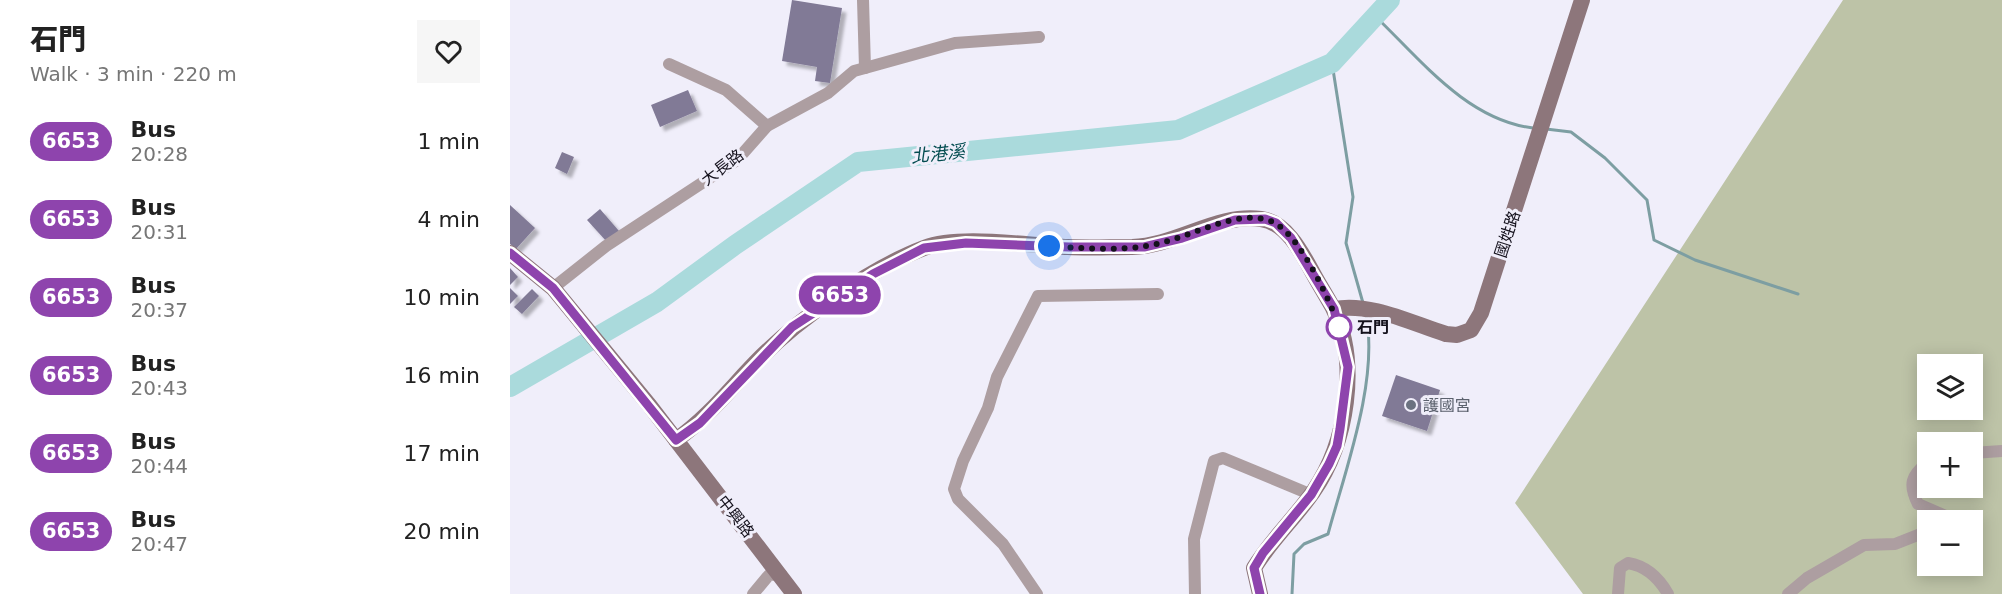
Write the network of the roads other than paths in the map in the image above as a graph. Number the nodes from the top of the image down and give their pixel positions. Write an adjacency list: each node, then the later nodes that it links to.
1 (863, 0): 5 (street)
2 (1582, 0): 10 (street, 國姓路)
3 (1039, 37): 5 (street, 大長路)
4 (669, 64): 6 (street)
5 (865, 68): 6 (street, 大長路)
6 (767, 126): 8 (street, 大長路)
7 (510, 253): 8 (street)
8 (553, 288): 11 (street)
9 (1158, 294): 21 (street)
10 (1334, 309): 11 (street); 15 (street)
11 (676, 440): 18 (street, 中興路)
12 (2002, 451): 13 (street)
13 (1983, 452)
14 (1917, 472): 16 (street)
15 (1311, 495): 22 (street); 23 (street)
16 (1932, 510)
17 (1917, 535): 26 (street)
18 (781, 574): 19 (street); 20 (street, 中興路)
19 (753, 594)
20 (794, 594)
21 (1037, 594)
22 (1196, 594)
23 (1260, 594)
24 (1618, 594): 25 (street)
25 (1668, 594)
26 (1788, 594)

